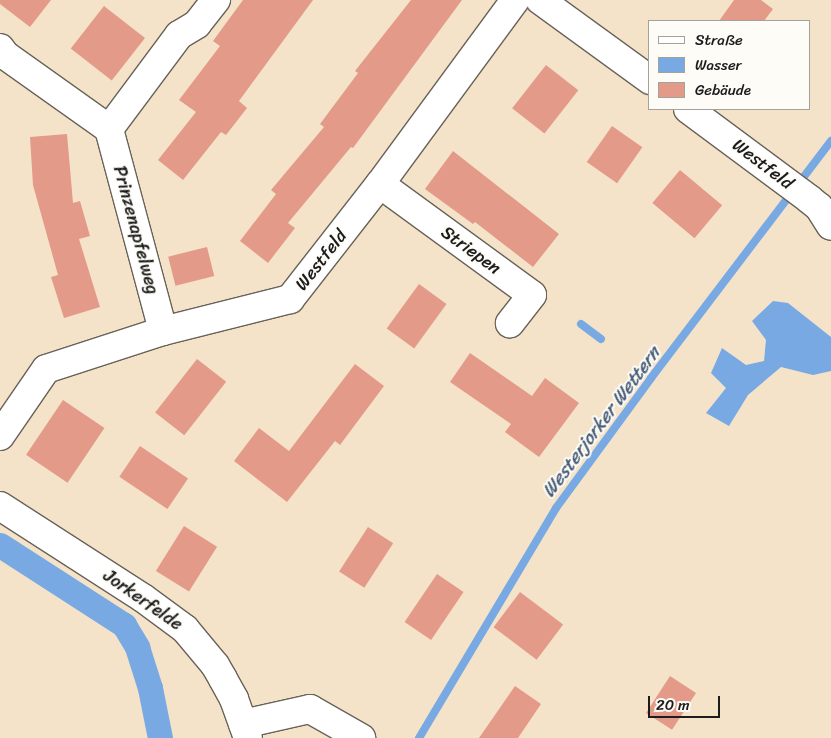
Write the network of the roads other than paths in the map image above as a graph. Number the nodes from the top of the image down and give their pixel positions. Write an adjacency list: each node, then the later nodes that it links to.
1 (216, 0): 7 (street)
2 (515, 0): 8 (street, Westfeld)
3 (540, 0): 5 (street)
4 (0, 48): 7 (street)
5 (648, 79)
6 (689, 110): 9 (street, Westfeld)
7 (109, 129): 11 (street, Prinzenapfelweg)
8 (380, 184): 10 (street, Striepen); 11 (street, Westfeld)
9 (831, 226)
10 (510, 323)
11 (163, 331): 12 (street, Westfeld)
12 (0, 436)
13 (0, 506): 14 (street, Jorkerfelde)
14 (245, 731): 15 (street, Jorkerfelde)
15 (361, 738)

